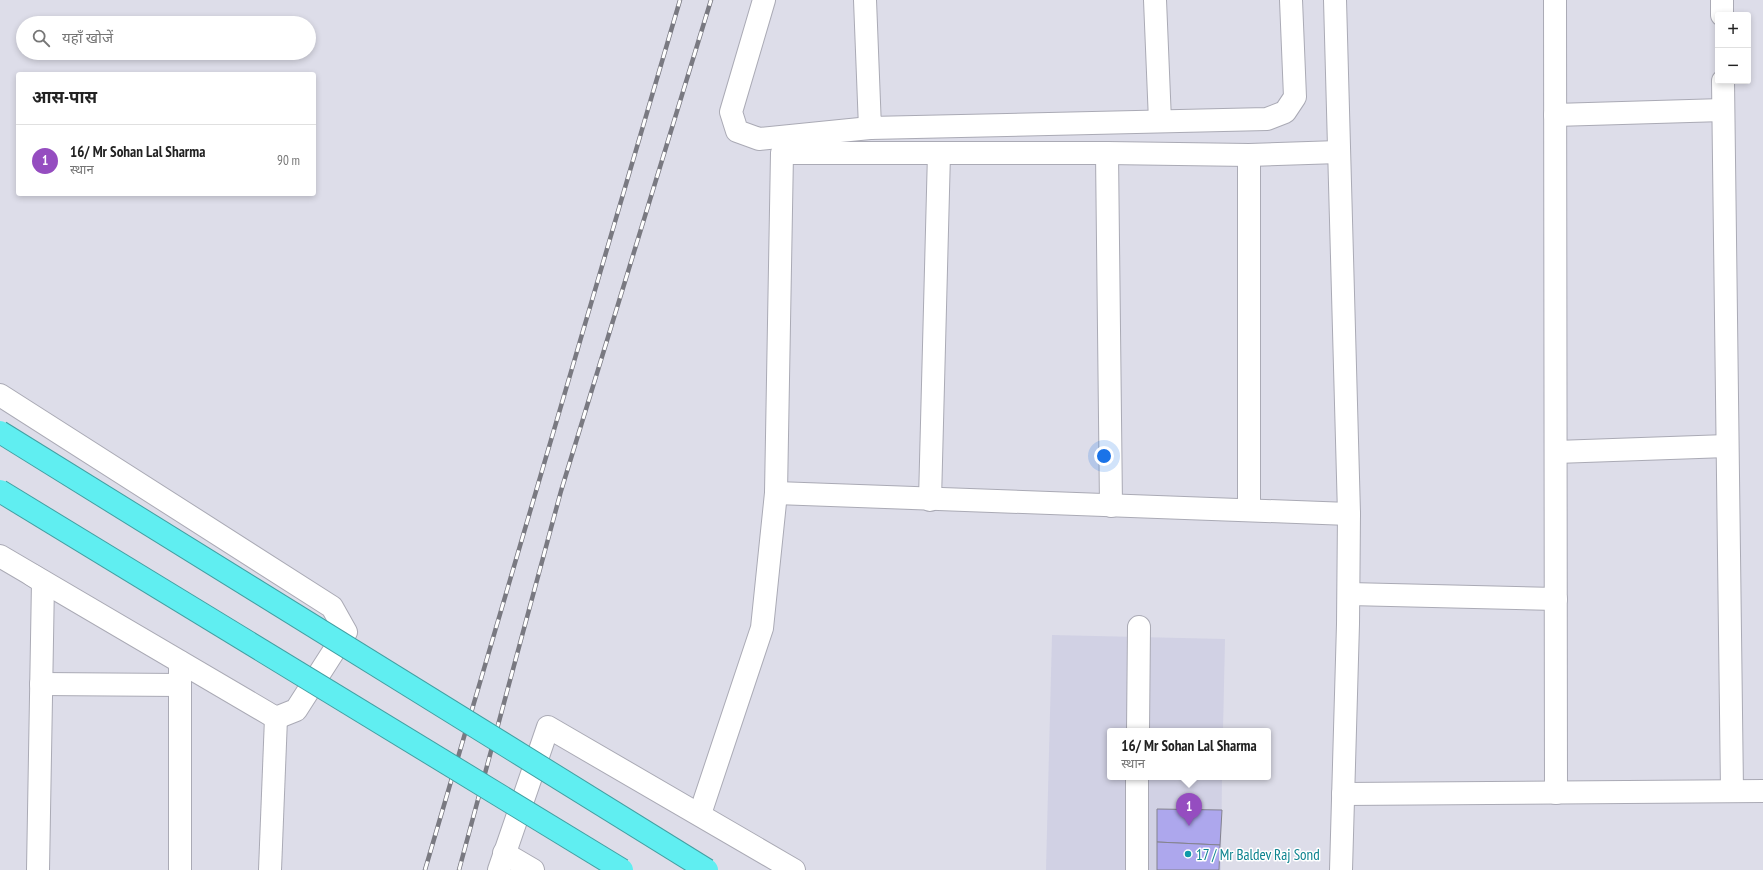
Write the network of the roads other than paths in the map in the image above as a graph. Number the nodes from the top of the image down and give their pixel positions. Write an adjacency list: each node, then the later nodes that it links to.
1 (764, 0): 13 (street)
2 (865, 0): 13 (street)
3 (1155, 0): 12 (street)
4 (1291, 0): 12 (street)
5 (1336, 0): 16 (street)
6 (1554, 0): 11 (street)
7 (1722, 0): 8 (street)
8 (1722, 12)
9 (1723, 84): 10 (street)
10 (1723, 110): 11 (street); 20 (street)
11 (1555, 115): 21 (street)
12 (1160, 121): 13 (street)
13 (870, 128)
14 (939, 152): 15 (street); 23 (street); 24 (street)
15 (1107, 152): 17 (street); 25 (street)
16 (1339, 152): 17 (street); 27 (street)
17 (1249, 155): 26 (street)
18 (0, 395): 35 (street)
19 (0, 432): 49 (highway, bridge)
20 (1727, 446): 21 (street); 38 (street)
21 (1556, 452): 30 (street)
22 (0, 491): 48 (highway, bridge)
23 (776, 493): 24 (street); 42 (street)
24 (930, 500): 25 (street)
25 (1112, 506): 26 (street)
26 (1249, 510): 27 (street)
27 (1349, 514): 29 (street)
28 (0, 557): 32 (street); 33 (street)
29 (1349, 594): 30 (street); 41 (street)
30 (1556, 599): 40 (street)
31 (1139, 627): 36 (street)
32 (180, 662): 34 (street); 35 (street)
33 (41, 684): 34 (street); 44 (street)
34 (180, 685): 45 (street)
35 (276, 718): 46 (street)
36 (1138, 728)
37 (1138, 780): 51 (street)
38 (1732, 791): 39 (street); 40 (street)
39 (1763, 791)
40 (1556, 793): 41 (street)
41 (1342, 794): 52 (street)
42 (700, 814): 43 (street); 50 (street)
43 (502, 861): 47 (street)
44 (38, 870)
45 (180, 870)
46 (270, 870)
47 (533, 870)
48 (622, 870)
49 (708, 870)
50 (794, 870)
51 (1137, 870)
52 (1341, 870)

